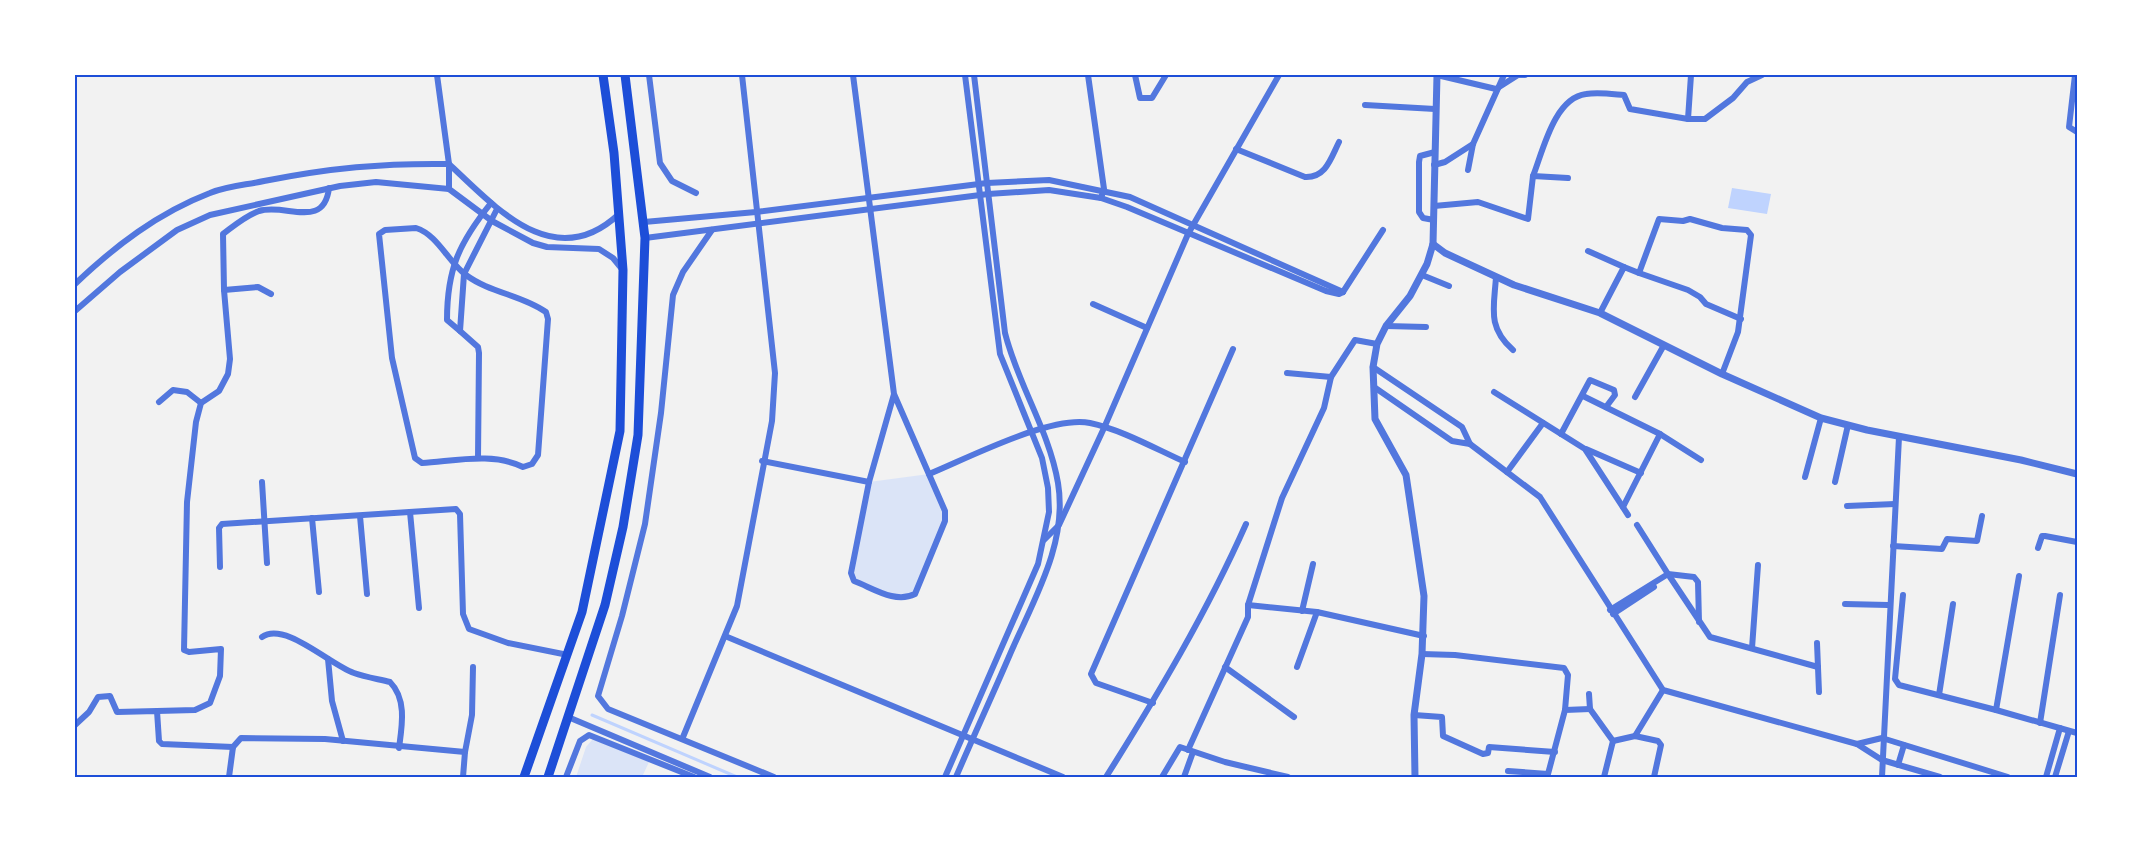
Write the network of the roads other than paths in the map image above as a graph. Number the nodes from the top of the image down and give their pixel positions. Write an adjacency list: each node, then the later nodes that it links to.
1 (437, 75): 28 (street)
2 (603, 75): 48 (main road)
3 (625, 75): 52 (main road)
4 (649, 75): 38 (street)
5 (742, 75): 47 (street)
6 (852, 75): 41 (street)
7 (965, 75): 34 (street)
8 (974, 75): 33 (street)
9 (1088, 75): 37 (street)
10 (1135, 75): 11 (street)
11 (1166, 75)
12 (1279, 75): 26 (street)
13 (1437, 75): 19 (street); 21 (street)
14 (1504, 75): 19 (street)
15 (1525, 75): 19 (street)
16 (1691, 75): 22 (street)
17 (1762, 75): 22 (street)
18 (2075, 75): 23 (street)
19 (1496, 89): 25 (street)
20 (1365, 105): 21 (street)
21 (1435, 109): 27 (street)
22 (1688, 119): 31 (street)
23 (2077, 132)
24 (1339, 142): 26 (street)
25 (1473, 144): 29 (street); 30 (street)
26 (1236, 149): 54 (street)
27 (1435, 152): 29 (street); 50 (street)
28 (449, 164): 36 (street); 43 (street); 68 (street)
29 (1434, 165): 44 (street)
30 (1468, 170)
31 (1533, 176): 32 (street); 44 (street)
32 (1568, 178)
33 (987, 183): 34 (street); 37 (street); 39 (street)
34 (978, 184): 40 (street); 41 (street)
35 (329, 188): 36 (street); 70 (street); 74 (street)
36 (449, 189): 49 (street)
37 (1104, 189): 42 (street); 54 (street)
38 (696, 193)
39 (988, 194): 40 (street); 42 (street); 103 (street)
40 (980, 195): 46 (street); 104 (street)
41 (867, 198): 46 (street); 47 (street)
42 (1101, 198): 57 (street)
43 (491, 203): 45 (street); 49 (street)
44 (1434, 206): 50 (street)
45 (497, 209): 48 (street); 51 (street)
46 (869, 209): 53 (street); 91 (street)
47 (756, 212): 52 (street); 53 (street)
48 (620, 213): 63 (main road)
49 (482, 214): 51 (street); 61 (street)
50 (1434, 220): 59 (street)
51 (492, 221): 63 (street); 65 (street)
52 (644, 222): 58 (main road)
53 (757, 223): 56 (street); 112 (street)
54 (1193, 224): 57 (street); 71 (street)
55 (1383, 230): 71 (street)
56 (712, 231): 58 (street); 188 (street)
57 (1188, 234): 71 (street); 79 (street)
58 (645, 238): 179 (main road)
59 (1433, 244): 66 (street); 67 (street)
60 (1588, 251): 62 (street)
61 (453, 262): 65 (street); 80 (street); 110 (street)
62 (1624, 267): 64 (street); 75 (street)
63 (623, 270): 163 (main road)
64 (1639, 273): 76 (street); 76 (street)
65 (464, 274): 80 (street); 110 (street)
66 (1422, 274): 69 (street); 77 (street)
67 (1496, 277): 75 (street); 84 (street)
68 (75, 284)
69 (1449, 286)
70 (224, 290): 72 (street); 95 (street)
71 (1343, 292)
72 (271, 294)
73 (1093, 304): 79 (street)
74 (75, 311)
75 (1600, 313): 82 (street)
76 (1741, 319): 87 (street)
77 (1386, 326): 78 (street); 81 (street)
78 (1426, 327)
79 (1147, 328): 102 (street)
80 (460, 331): 110 (street)
81 (1377, 344): 85 (street); 88 (street)
82 (1664, 345): 87 (street); 93 (street)
83 (1233, 349): 113 (street)
84 (1513, 350)
85 (1373, 368): 89 (street); 97 (street)
86 (1287, 373): 88 (street)
87 (1722, 374): 98 (street)
88 (1331, 376): 150 (street)
89 (1374, 387): 101 (street); 158 (street)
90 (1494, 392): 99 (street)
91 (894, 394): 116 (street); 120 (street)
92 (1583, 396): 96 (street); 96 (street); 105 (street)
93 (1635, 397)
94 (159, 402): 95 (street)
95 (201, 403): 177 (street)
96 (1606, 407): 106 (street)
97 (1441, 414): 101 (street); 108 (street)
98 (1821, 418): 100 (street); 118 (street)
99 (1543, 423): 105 (street); 114 (street)
100 (1848, 425): 107 (street); 121 (street)
101 (1432, 426): 108 (street)
102 (1104, 428): 103 (street); 113 (street); 131 (street)
103 (1041, 429): 104 (street); 131 (street)
104 (1031, 433): 116 (street); 134 (street)
105 (1561, 434): 109 (street)
106 (1660, 434): 111 (street); 115 (street)
107 (1899, 437): 117 (street); 122 (street)
108 (1470, 444): 114 (street)
109 (1585, 449): 115 (street); 124 (street)
110 (478, 458)
111 (1701, 460)
112 (762, 461): 120 (street); 157 (street)
113 (1185, 462): 173 (street)
114 (1507, 472): 155 (street)
115 (1641, 473): 124 (street)
116 (929, 474): 120 (street)
117 (2077, 474)
118 (1805, 477)
119 (262, 482): 130 (street)
120 (869, 482)
121 (1835, 482)
122 (1895, 504): 123 (street); 136 (street)
123 (1847, 506)
124 (1623, 507): 126 (street)
125 (410, 512): 127 (street); 152 (street); 163 (street)
126 (1628, 515)
127 (360, 516): 129 (street); 145 (street)
128 (1982, 516): 136 (street)
129 (312, 518): 130 (street); 144 (street)
130 (265, 520): 138 (street); 141 (street)
131 (1059, 525): 134 (street); 189 (street)
132 (1246, 525): 173 (street)
133 (1637, 525): 142 (street)
134 (1044, 540): 186 (street)
135 (2077, 542): 137 (street)
136 (1893, 546): 151 (street)
137 (2038, 548)
138 (267, 563)
139 (1313, 564): 153 (street)
140 (1758, 565): 161 (street)
141 (220, 567)
142 (1669, 575): 155 (street); 156 (street); 156 (street)
143 (2019, 576): 176 (street)
144 (319, 592)
145 (367, 594)
146 (1903, 594): 172 (street)
147 (2060, 595): 181 (street)
148 (1845, 604): 151 (street)
149 (1953, 604): 172 (street)
150 (1248, 605): 153 (street); 166 (street)
151 (1888, 605): 190 (street)
152 (419, 608)
153 (1302, 611): 154 (street)
154 (1317, 612): 158 (street); 167 (street)
155 (1612, 612): 169 (street)
156 (1699, 622): 161 (street)
157 (725, 636): 186 (street); 188 (street)
158 (1424, 636): 162 (street)
159 (262, 637): 164 (street)
160 (1817, 643): 168 (street)
161 (1752, 648): 168 (street)
162 (1422, 654): 175 (street); 178 (street)
163 (568, 655): 205 (main road)
164 (328, 659): 191 (street); 196 (street)
165 (473, 666): 198 (street)
166 (1225, 667): 180 (street); 197 (street)
167 (1297, 667)
168 (1818, 667): 170 (street)
169 (1663, 690): 187 (street); 193 (street)
170 (1819, 692)
171 (1589, 694): 174 (street)
172 (1939, 695): 176 (street)
173 (1153, 703): 214 (street)
174 (1590, 709): 175 (street); 192 (street)
175 (1566, 710): 199 (street)
176 (1996, 710): 181 (street)
177 (157, 711): 182 (street); 195 (street)
178 (1414, 715): 199 (street); 218 (street)
179 (568, 717): 206 (main road); 209 (street)
180 (1294, 717)
181 (2040, 723): 183 (street)
182 (75, 725)
183 (2060, 728): 184 (street); 224 (street)
184 (2069, 731): 185 (street); 225 (street)
185 (2077, 733)
186 (963, 734): 189 (street); 211 (street)
187 (1635, 736): 192 (street); 220 (street)
188 (683, 737): 210 (street)
189 (973, 738): 212 (street); 213 (street)
190 (1882, 738): 193 (street); 194 (street); 200 (street)
191 (343, 741): 195 (street); 196 (street)
192 (1613, 741): 219 (street)
193 (1857, 744): 200 (street)
194 (1904, 745): 201 (street); 223 (street)
195 (232, 747): 203 (street)
196 (399, 748): 198 (street)
197 (1191, 751): 215 (street); 216 (street); 217 (street)
198 (465, 752): 204 (street)
199 (1555, 752): 202 (street)
200 (1882, 760): 201 (street); 221 (street)
201 (1898, 765): 222 (street)
202 (1508, 771)
203 (229, 777)
204 (463, 777)
205 (524, 777)
206 (548, 777)
207 (567, 777): 208 (street)
208 (694, 777)
209 (710, 777)
210 (774, 777)
211 (945, 777)
212 (956, 777)
213 (1063, 777)
214 (1106, 777)
215 (1162, 777)
216 (1184, 777)
217 (1288, 777)
218 (1415, 777)
219 (1604, 777)
220 (1654, 777)
221 (1882, 777)
222 (1940, 777)
223 (2008, 777)
224 (2046, 777)
225 (2055, 777)

